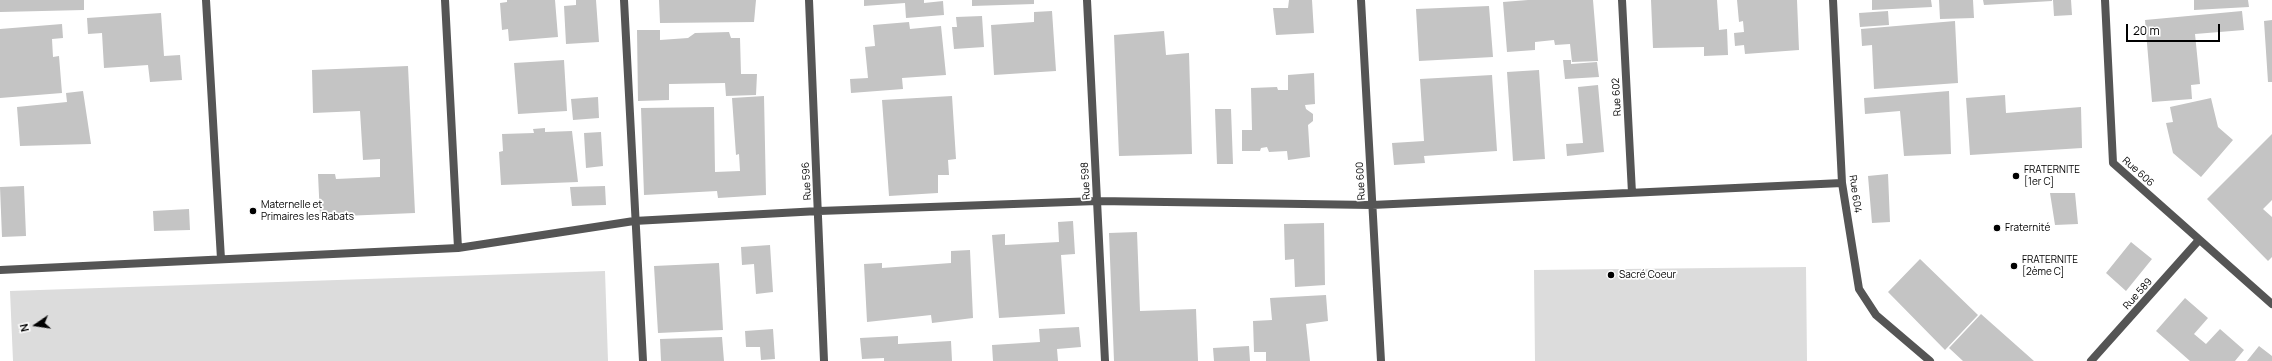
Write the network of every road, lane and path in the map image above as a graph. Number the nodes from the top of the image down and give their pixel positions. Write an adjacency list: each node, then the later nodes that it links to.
1 (206, 0): 18 (street)
2 (445, 0): 17 (street)
3 (624, 0): 15 (street)
4 (809, 0): 14 (street, Rue 596)
5 (1087, 0): 12 (street, Rue 598)
6 (1361, 0): 13 (street, Rue 600)
7 (1622, 0): 11 (street, Rue 602)
8 (1833, 0): 10 (street, Rue 604)
9 (2105, 0): 16 (street, Rue 606)
10 (1842, 183): 11 (street); 25 (street, Rue 604)
11 (1632, 193): 13 (street)
12 (1097, 201): 13 (street); 14 (street); 23 (street, Rue 598)
13 (1372, 205): 24 (street, Rue 600)
14 (819, 211): 15 (street); 22 (street, Rue 596)
15 (634, 221): 17 (street); 21 (street)
16 (2199, 240): 20 (street, Rue 606); 26 (street, Rue 589)
17 (458, 248): 18 (street)
18 (221, 259): 19 (street)
19 (0, 270)
20 (2272, 304)
21 (643, 361)
22 (824, 361)
23 (1105, 361)
24 (1381, 361)
25 (1930, 361)
26 (2091, 361)

